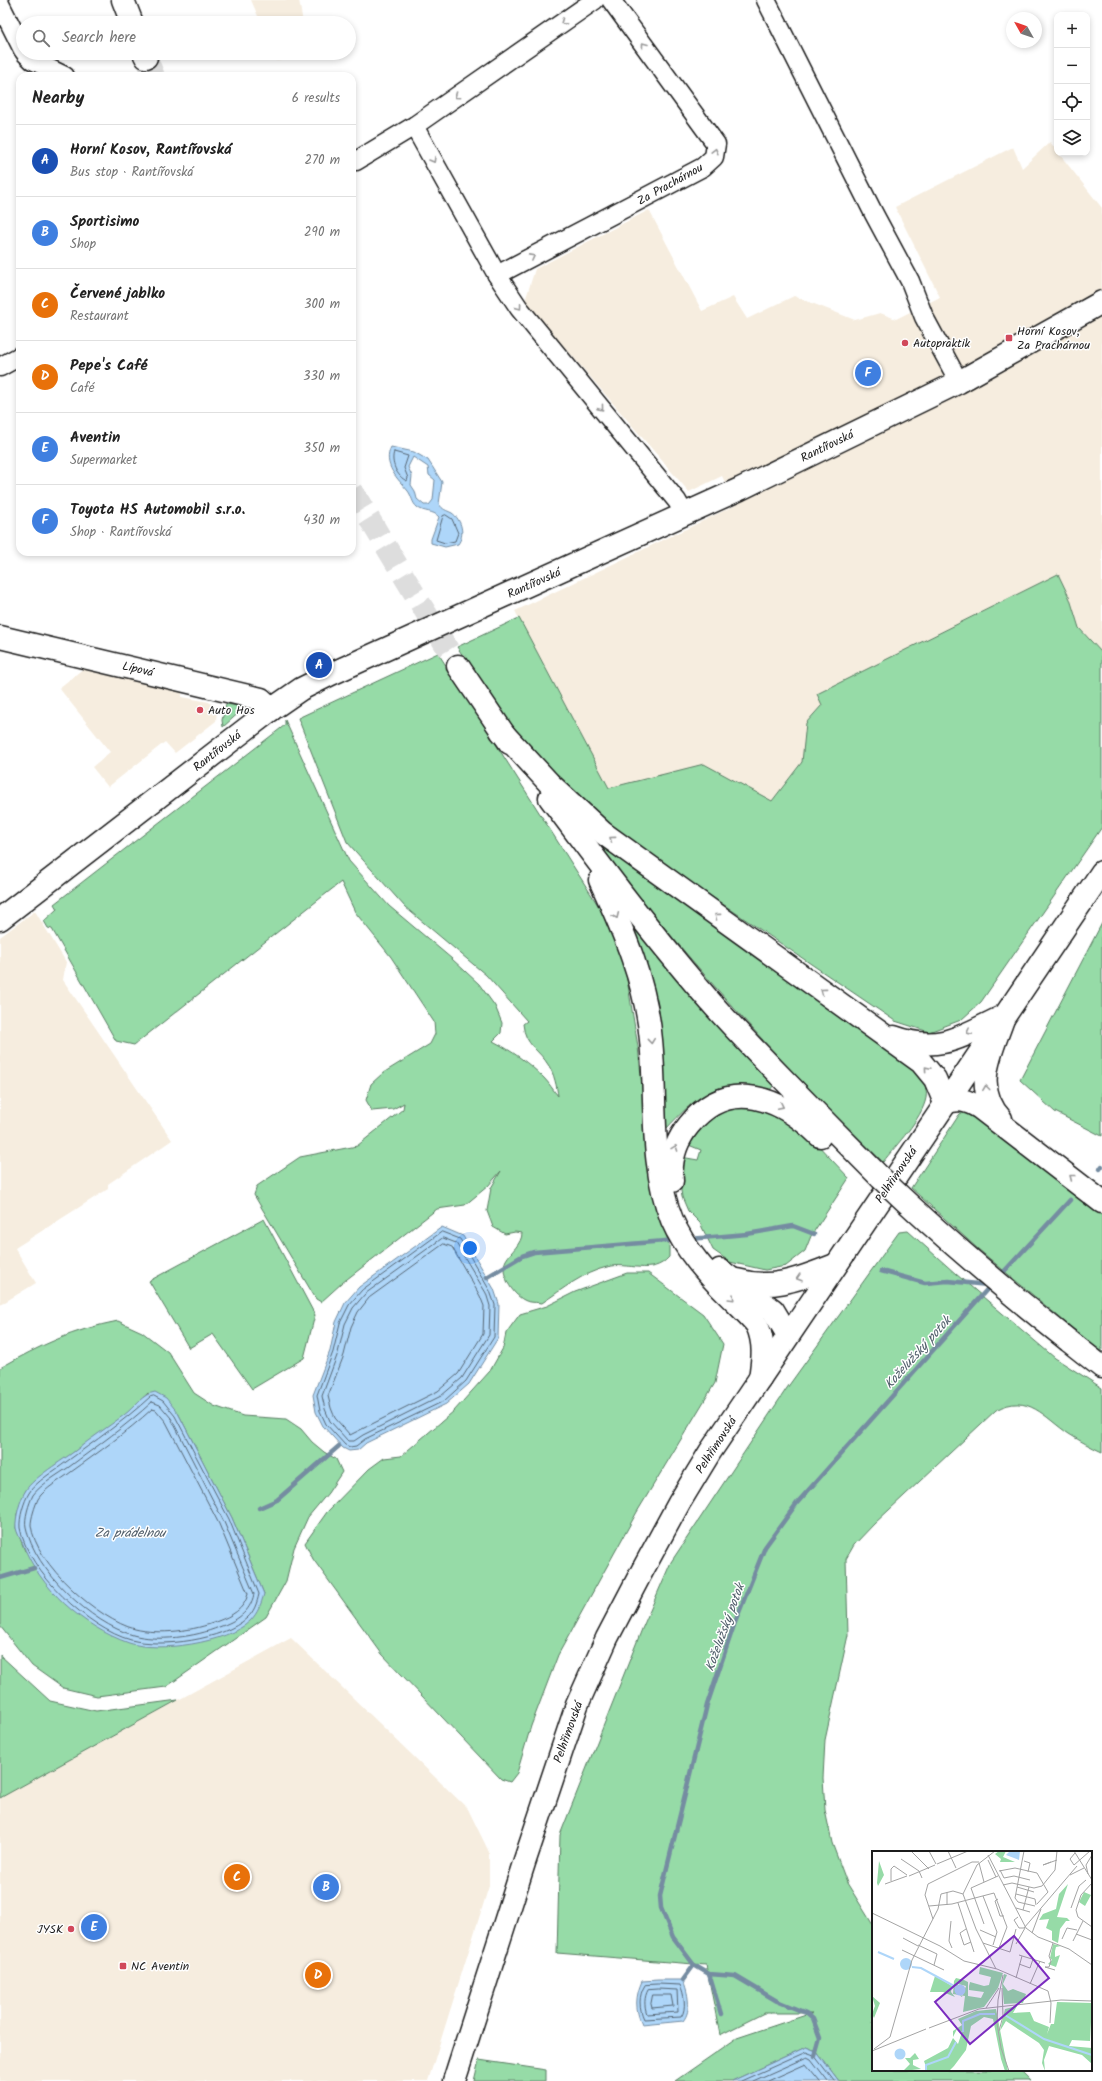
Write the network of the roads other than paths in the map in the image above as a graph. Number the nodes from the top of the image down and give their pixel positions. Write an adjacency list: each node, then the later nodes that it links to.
1 (123, 0): 6 (main road)
2 (596, 0): 10 (street, one-way to 10)
3 (611, 0): 12 (street, Za Prachárnou, one-way to 3)
4 (766, 0): 16 (street)
5 (0, 4): 7 (street)
6 (129, 16)
7 (16, 36)
8 (32, 60): 9 (street)
9 (58, 72)
10 (414, 126): 11 (street); 12 (street, one-way to 12)
11 (356, 161)
12 (498, 275): 17 (street, one-way to 17)
13 (1102, 302): 16 (main road, Rantířovská)
14 (16, 358): 15 (street)
15 (0, 367)
16 (959, 382): 17 (main road, Rantířovská)
17 (685, 515): 20 (main road, Rantířovská)
18 (0, 637): 20 (main road, Lípová)
19 (458, 666): 21 (main road)
20 (272, 709): 24 (main road, Rantířovská)
21 (501, 731): 22 (main road); 26 (main road, one-way to 21)
22 (583, 842): 29 (main road); 31 (main road, one-way to 31)
23 (1102, 872): 25 (main road, Pelhřimovská)
24 (0, 919)
25 (1004, 1016): 26 (main road, one-way to 26); 27 (main road, Pelhřimovská); 28 (main road, one-way to 25)
26 (878, 1031): 27 (main road, one-way to 26)
27 (945, 1103): 28 (main road); 33 (main road, Pelhřimovská)
28 (1013, 1132): 30 (main road, one-way to 28)
29 (832, 1138): 31 (main road, one-way to 29); 37 (main road, bridge)
30 (1102, 1202)
31 (677, 1218): 32 (main road)
32 (693, 1247): 34 (main road); 35 (main road, one-way to 35)
33 (836, 1265): 34 (main road, one-way to 34); 36 (main road, Pelhřimovská)
34 (730, 1278): 36 (main road)
35 (757, 1326): 36 (main road); 38 (main road)
36 (788, 1336): 38 (main road, Pelhřimovská)
37 (1102, 1367)
38 (760, 1378): 39 (main road, Pelhřimovská)
39 (454, 2081)

